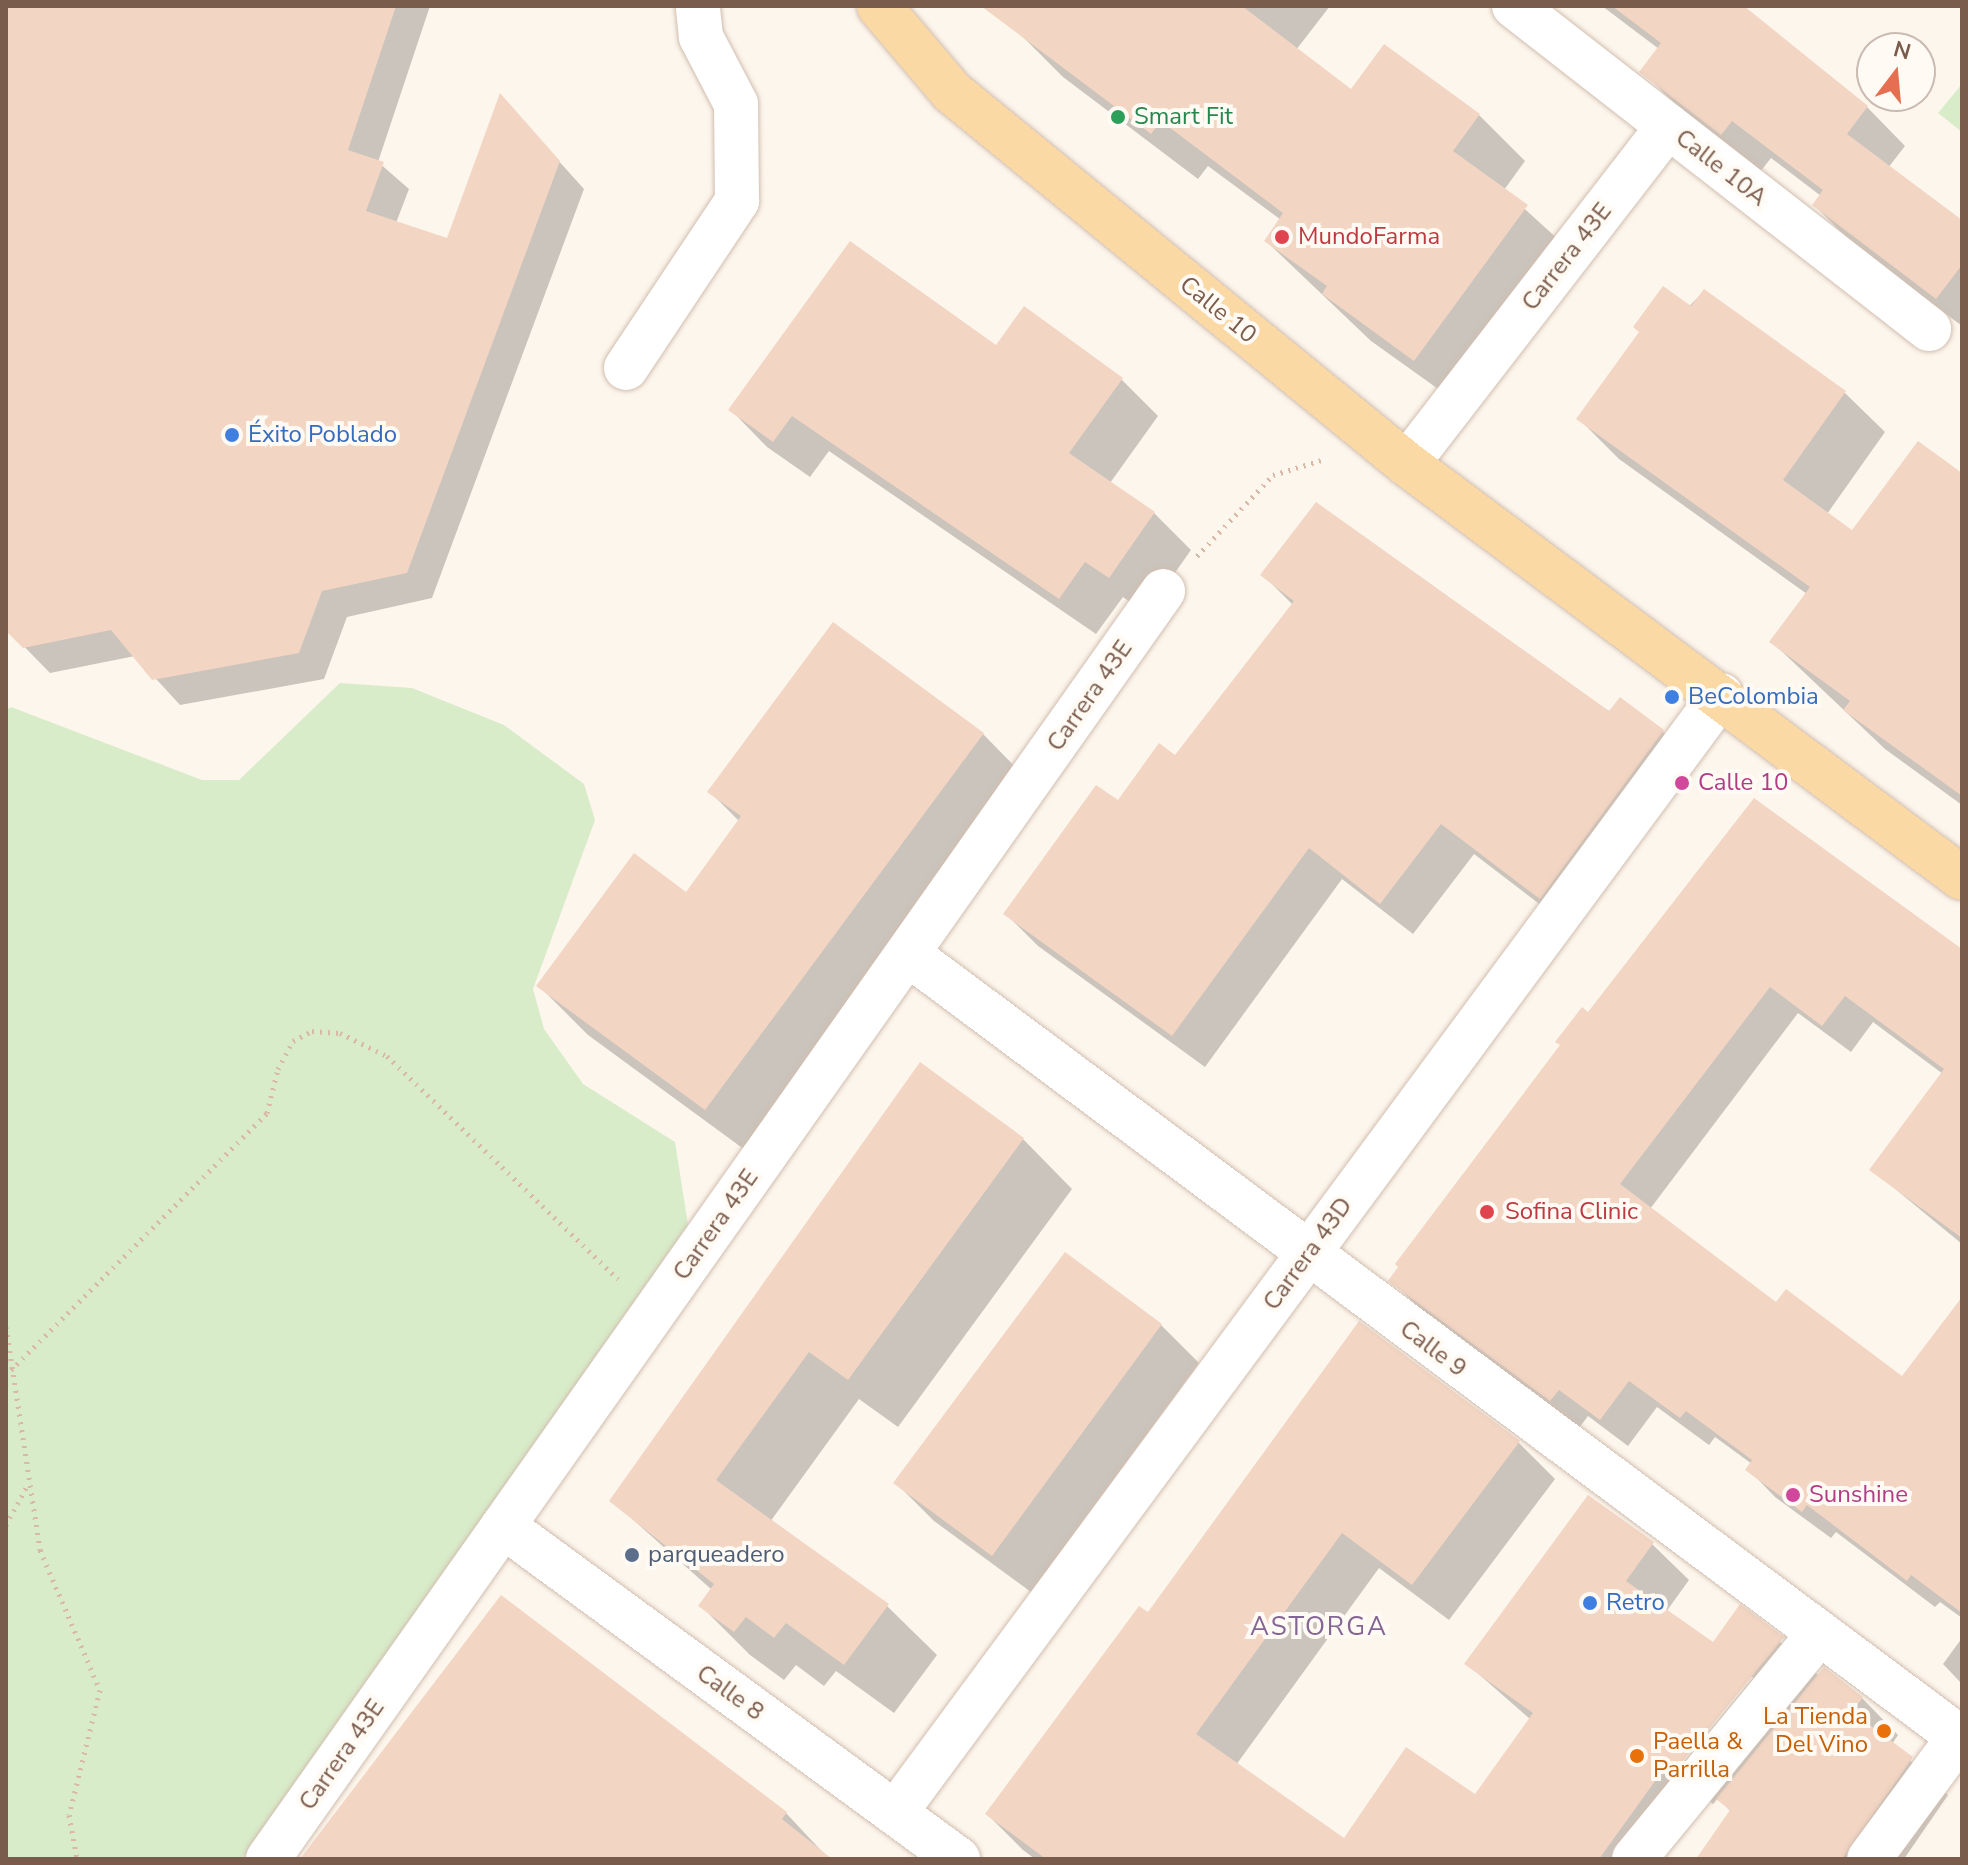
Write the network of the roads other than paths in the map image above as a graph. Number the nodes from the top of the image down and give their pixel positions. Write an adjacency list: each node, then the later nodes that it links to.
1 (698, 6): 6 (street)
2 (879, 6): 7 (main road, Calle 10)
3 (1514, 6): 4 (street, Calle 10A)
4 (1668, 126): 5 (street, Calle 10A); 7 (street, Carrera 43E)
5 (1929, 329)
6 (626, 368)
7 (1407, 464): 9 (main road, Calle 10)
8 (1163, 591): 11 (street, Carrera 43E)
9 (1721, 695): 10 (main road, Calle 10); 12 (street, Carrera 43D)
10 (1962, 878)
11 (908, 954): 12 (street, Calle 9); 13 (street, Carrera 43E)
12 (1307, 1256): 14 (street, Calle 9); 16 (street, Carrera 43D)
13 (503, 1526): 16 (street, Calle 8); 17 (street, Carrera 43E)
14 (1819, 1634): 15 (street, Calle 9); 19 (street)
15 (1961, 1736): 20 (street)
16 (895, 1813): 18 (street, Calle 8)
17 (268, 1859)
18 (958, 1859)
19 (1634, 1859)
20 (1869, 1859)

